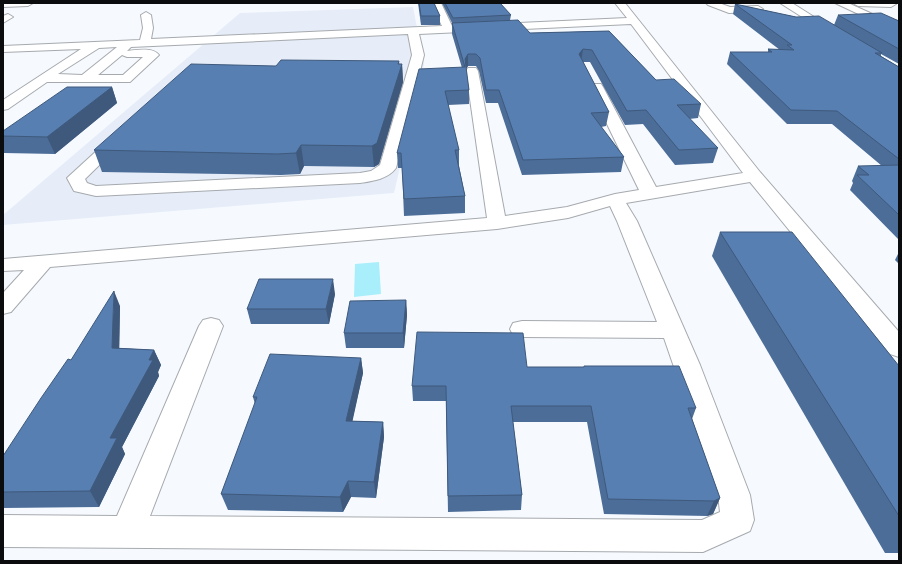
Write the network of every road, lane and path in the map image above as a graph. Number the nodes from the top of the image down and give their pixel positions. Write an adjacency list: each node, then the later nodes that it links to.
1 (28, 3): 8 (main road)
2 (436, 3): 14 (main road)
3 (620, 3): 12 (main road)
4 (711, 3): 10 (main road)
5 (785, 3): 20 (main road)
6 (840, 3): 15 (main road)
7 (858, 3): 9 (main road)
8 (3, 4)
9 (891, 4)
10 (758, 9)
11 (146, 15): 21 (main road)
12 (634, 21): 13 (main road); 34 (main road)
13 (562, 29): 16 (main road); 18 (main road)
14 (449, 30): 17 (main road); 18 (main road)
15 (899, 30)
16 (617, 31)
17 (413, 32): 21 (main road); 33 (main road)
18 (469, 33): 19 (main road)
19 (433, 39)
20 (845, 39)
21 (145, 42): 22 (main road)
22 (128, 43): 23 (main road); 27 (main road)
23 (98, 45): 24 (main road); 26 (main road)
24 (9, 49): 25 (main road)
25 (3, 54)
26 (80, 54): 27 (main road); 30 (main road)
27 (118, 54): 31 (main road); 31 (main road)
28 (472, 71): 37 (main road)
29 (588, 73): 35 (main road)
30 (45, 78): 31 (main road); 32 (main road)
31 (86, 78)
32 (3, 106)
33 (133, 125)
34 (754, 176): 35 (main road); 44 (main road)
35 (650, 193): 36 (main road)
36 (615, 199): 37 (main road); 43 (main road)
37 (497, 223): 38 (main road)
38 (43, 262): 39 (main road); 40 (main road)
39 (3, 265)
40 (3, 307)
41 (211, 326): 46 (main road)
42 (522, 329): 43 (main road)
43 (672, 330): 46 (main road)
44 (899, 348)
45 (3, 531): 46 (main road)
46 (127, 533)

